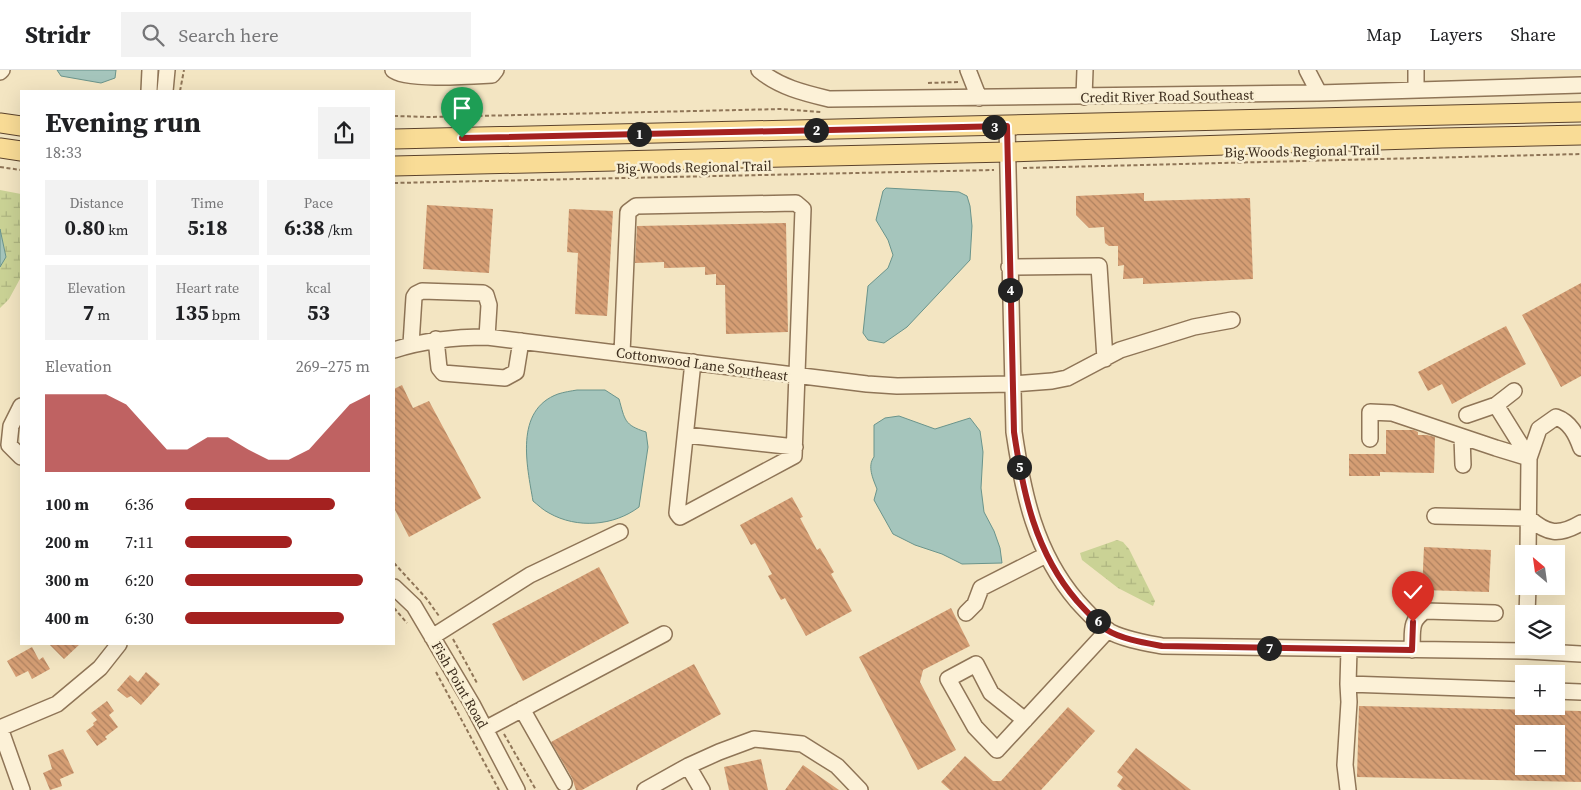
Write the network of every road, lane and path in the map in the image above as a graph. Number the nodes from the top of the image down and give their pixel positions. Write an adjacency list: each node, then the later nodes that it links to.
1 (150, 70): 14 (street)
2 (167, 70): 15 (street)
3 (184, 70): 16 (path)
4 (393, 70): 10 (street)
5 (496, 70): 10 (street)
6 (759, 70): 20 (street, Credit River Road Southeast)
7 (1085, 70): 19 (street)
8 (1307, 70): 18 (street)
9 (1416, 70): 17 (street)
10 (410, 73)
11 (970, 76): 12 (path); 20 (street)
12 (920, 84)
13 (1581, 85): 17 (street, Credit River Road Southeast)
14 (148, 90)
15 (165, 90)
16 (180, 90)
17 (1416, 90): 18 (street, Credit River Road Southeast)
18 (1319, 93): 19 (street, Credit River Road Southeast)
19 (1084, 97): 20 (street, Credit River Road Southeast)
20 (979, 98)
21 (824, 112): 23 (path)
22 (1581, 112): 26 (main road)
23 (395, 116)
24 (0, 123): 25 (main road)
25 (20, 126)
26 (1007, 126): 28 (main road); 31 (street)
27 (1581, 135): 31 (main road)
28 (395, 140)
29 (0, 148): 30 (main road)
30 (20, 152)
31 (1008, 152): 33 (main road); 39 (street)
32 (1581, 154): 35 (path, Big Woods Regional Trail)
33 (395, 166)
34 (0, 167): 36 (path)
35 (1022, 168)
36 (20, 170)
37 (994, 170): 38 (path, Big Woods Regional Trail)
38 (395, 183)
39 (1010, 267): 47 (street); 50 (street)
40 (1232, 320): 47 (street, Cottonwood Lane Southeast)
41 (487, 337): 42 (street, Cottonwood Lane Southeast); 43 (street, Cottonwood Lane Southeast); 44 (street)
42 (436, 339): 43 (street); 44 (street, Cottonwood Lane Southeast)
43 (521, 341): 46 (street, Cottonwood Lane Southeast)
44 (411, 344): 45 (street, Cottonwood Lane Southeast)
45 (395, 350)
46 (622, 354): 48 (street, Cottonwood Lane Southeast); 49 (street)
47 (1105, 359): 50 (street, Cottonwood Lane Southeast)
48 (694, 362): 49 (street, Cottonwood Lane Southeast); 55 (street)
49 (798, 377): 50 (street, Cottonwood Lane Southeast); 58 (street)
50 (1012, 384): 68 (street)
51 (1514, 391): 52 (street)
52 (1496, 405): 54 (street); 61 (street)
53 (20, 408): 60 (street)
54 (1467, 415)
55 (686, 435): 58 (street); 58 (street)
56 (1462, 437): 57 (street); 61 (street); 62 (street)
57 (1370, 439)
58 (795, 447)
59 (1581, 448): 61 (street)
60 (20, 456)
61 (1529, 458): 64 (street)
62 (1463, 465)
63 (1435, 516): 64 (street)
64 (1528, 518): 65 (street); 67 (street)
65 (1581, 523)
66 (620, 532): 76 (street)
67 (1528, 545)
68 (1046, 555): 72 (street); 74 (street)
69 (395, 588): 76 (street, Fish Point Road)
70 (395, 609): 73 (path)
71 (1495, 612): 80 (street)
72 (966, 613)
73 (408, 624)
74 (1108, 630): 78 (street); 89 (street)
75 (664, 634): 88 (street)
76 (432, 636): 91 (street, Fish Point Road)
77 (118, 645): 90 (street)
78 (1349, 649): 80 (street); 84 (street)
79 (1515, 649): 80 (street)
80 (1412, 650)
81 (1565, 653): 82 (street)
82 (1581, 654)
83 (435, 669): 95 (path)
84 (1348, 684): 85 (street); 100 (street)
85 (1515, 690)
86 (1565, 691): 87 (street)
87 (1581, 692)
88 (522, 708): 91 (street); 93 (street)
89 (1025, 720): 89 (street)
90 (0, 728): 94 (street)
91 (485, 728): 96 (street, Fish Point Road)
92 (688, 766): 97 (street); 98 (street); 99 (street)
93 (564, 783)
94 (22, 790)
95 (500, 790)
96 (517, 790)
97 (645, 790)
98 (702, 790)
99 (860, 790)
100 (1348, 790)

